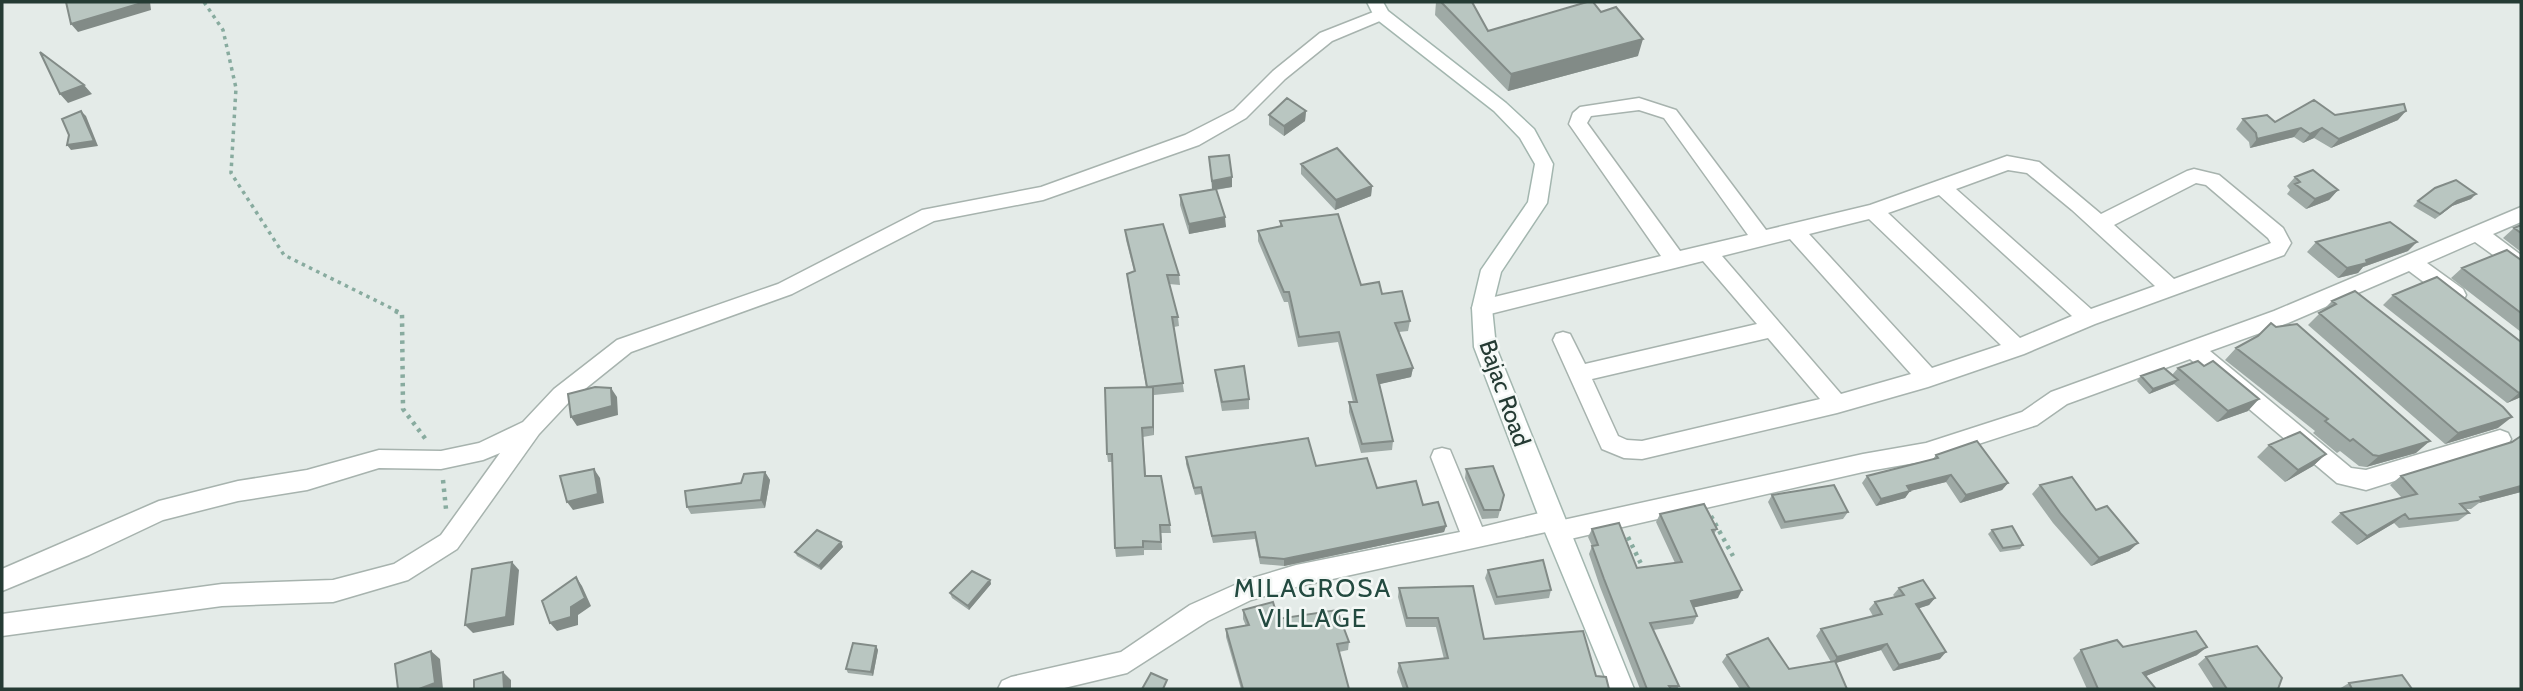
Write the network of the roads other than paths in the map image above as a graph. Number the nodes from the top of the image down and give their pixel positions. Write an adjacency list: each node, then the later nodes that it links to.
1 (1378, 8): 16 (street, Bajac Road); 28 (street)
2 (1942, 187): 3 (street); 5 (street); 19 (street)
3 (1873, 211): 6 (street); 23 (street)
4 (2521, 214): 7 (street)
5 (2100, 223): 13 (street); 13 (street)
6 (1794, 231): 8 (street); 26 (street)
7 (2477, 233): 11 (street); 12 (street)
8 (1762, 239): 9 (street); 10 (street)
9 (1707, 252): 10 (street); 20 (street)
10 (1675, 260): 16 (street)
11 (2413, 262): 14 (street); 17 (street)
12 (2521, 265)
13 (2171, 288): 19 (street)
14 (2346, 289): 15 (street); 18 (street)
15 (2368, 307)
16 (1482, 308): 33 (street, Bajac Road)
17 (2475, 310)
18 (2281, 317): 21 (street); 24 (street)
19 (2088, 318): 23 (street)
20 (1772, 328): 25 (street); 27 (street)
21 (2301, 334)
22 (1563, 340): 25 (street)
23 (2017, 348): 26 (street)
24 (2192, 348): 32 (street); 33 (street)
25 (1577, 374): 27 (street)
26 (1928, 378): 27 (street)
27 (1837, 404)
28 (531, 428): 35 (street); 36 (street)
29 (2500, 439): 32 (street)
30 (2420, 440): 32 (street)
31 (1442, 457): 34 (street)
32 (2440, 457)
33 (1554, 526): 34 (street); 38 (street, Bajac Road)
34 (1475, 539): 37 (street)
35 (2, 580)
36 (2, 625)
37 (1010, 689)
38 (1622, 689)

